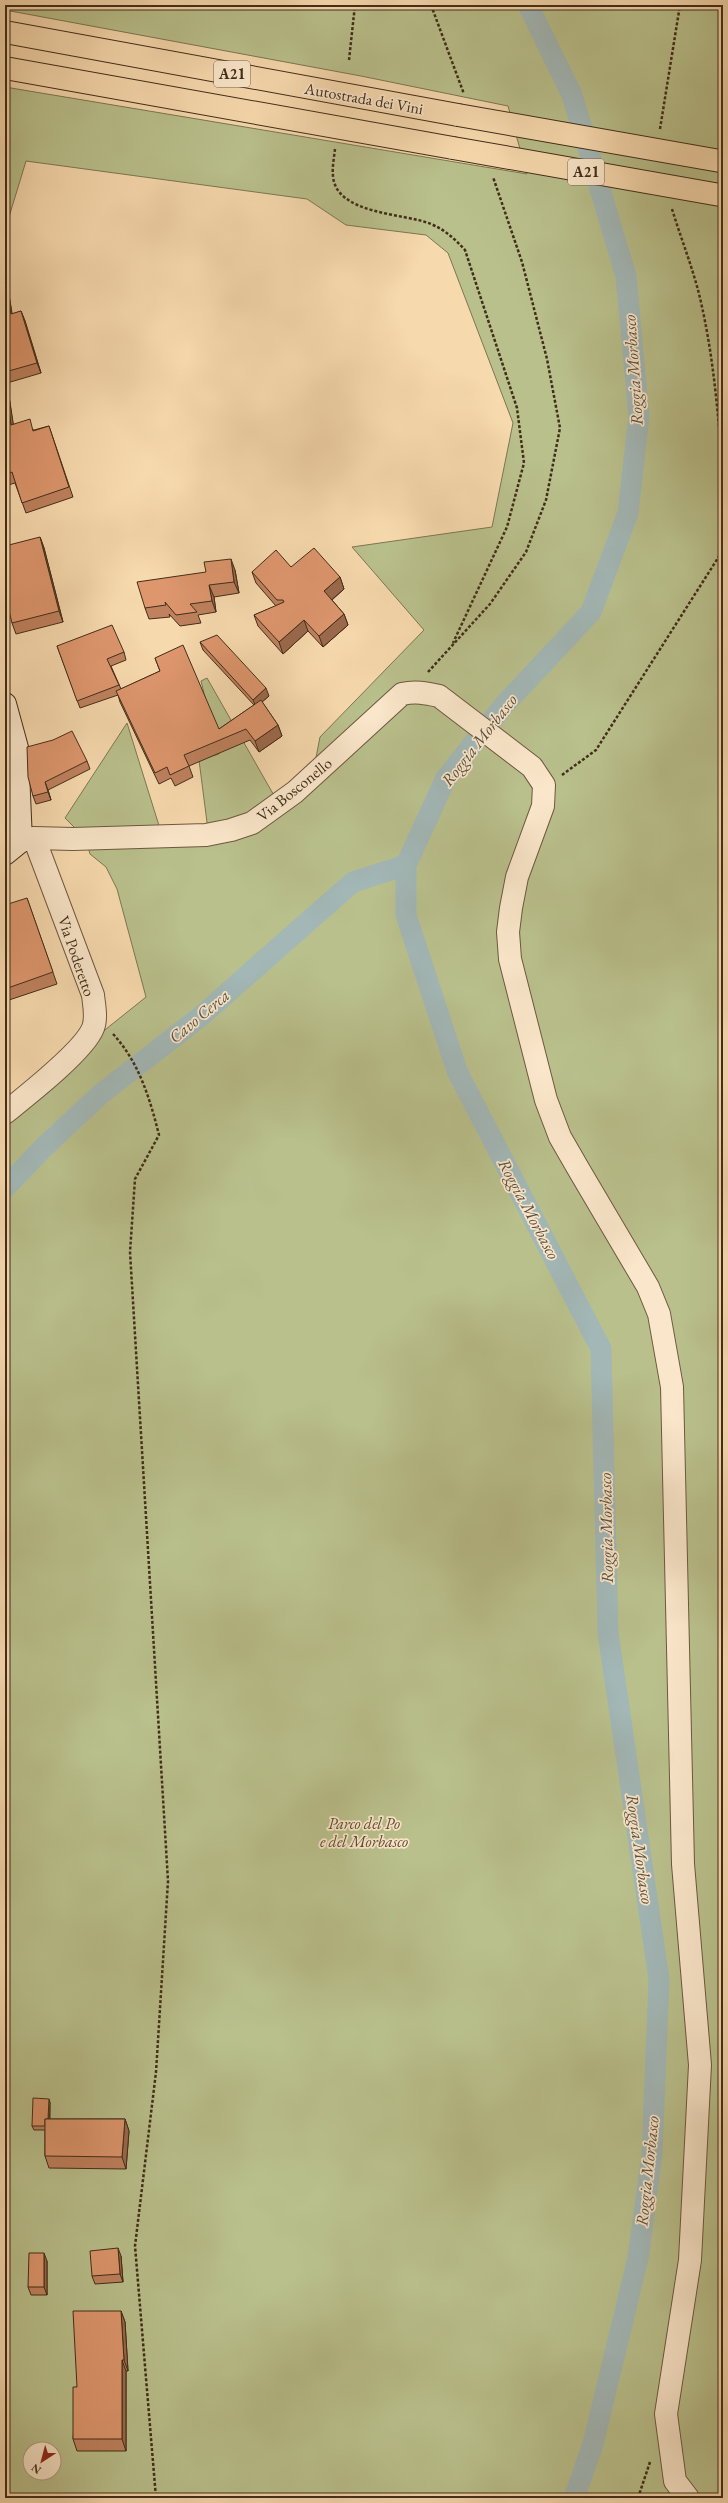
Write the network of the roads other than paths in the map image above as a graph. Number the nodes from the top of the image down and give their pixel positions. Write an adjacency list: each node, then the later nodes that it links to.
1 (5, 32): 3 (highway, Autostrada dei Vini / A21, bridge)
2 (5, 68): 4 (highway, A21, bridge)
3 (721, 161)
4 (721, 195)
5 (5, 704): 6 (street, Via Poderetto)
6 (20, 844): 7 (street, Via Poderetto); 8 (street, Via Bosconello)
7 (5, 1113)
8 (688, 2498)

